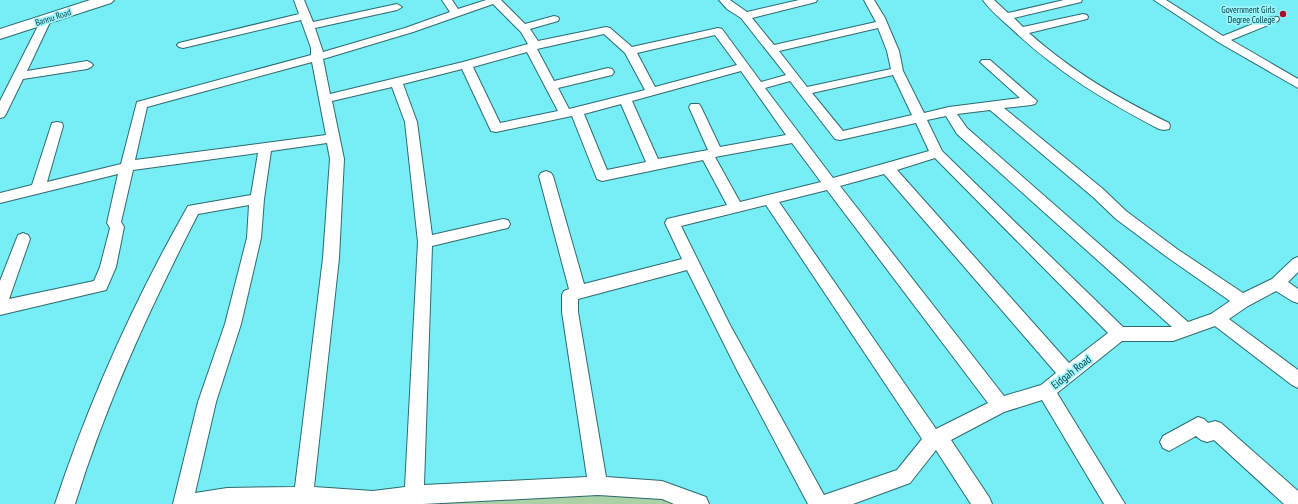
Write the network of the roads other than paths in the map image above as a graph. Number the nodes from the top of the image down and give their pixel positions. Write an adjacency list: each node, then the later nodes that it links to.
1 (82, 0): 22 (highway, Bannu Road)
2 (106, 0): 19 (highway, Bannu Road)
3 (299, 0): 20 (street)
4 (447, 0): 13 (street)
5 (496, 0): 13 (street); 23 (street)
6 (724, 0): 14 (street)
7 (812, 0): 14 (street)
8 (869, 0): 21 (street)
9 (988, 0): 15 (street)
10 (1077, 0): 15 (street)
11 (1159, 0): 27 (street)
12 (395, 3): 20 (street); 24 (street)
13 (456, 14): 24 (street)
14 (745, 16): 30 (street)
15 (1006, 17): 25 (street)
16 (1083, 17): 25 (street)
17 (554, 19): 23 (street)
18 (1274, 19): 27 (street)
19 (46, 20): 26 (highway, Bannu Road); 39 (street)
20 (308, 21): 28 (street); 32 (street)
21 (882, 24): 30 (street); 37 (street)
22 (0, 26)
23 (522, 28): 29 (street)
24 (409, 30): 32 (street)
25 (1021, 31): 56 (street)
26 (0, 34)
27 (1222, 40): 42 (street)
28 (183, 45)
29 (532, 46): 31 (street); 35 (street); 43 (street)
30 (772, 49): 40 (street)
31 (630, 51): 36 (street); 45 (street)
32 (317, 57): 47 (street); 63 (street)
33 (986, 62): 49 (street)
34 (87, 65): 39 (street)
35 (466, 65): 41 (street); 52 (street)
36 (744, 67): 44 (street); 45 (street)
37 (898, 71): 46 (street); 54 (street)
38 (608, 72): 43 (street)
39 (20, 76): 53 (street)
40 (794, 77): 44 (street); 46 (street)
41 (396, 81): 47 (street); 74 (street)
42 (1298, 84)
43 (551, 86): 52 (street)
44 (758, 86): 58 (street)
45 (651, 90): 48 (street)
46 (804, 90): 54 (street)
47 (325, 98): 57 (street)
48 (625, 98): 52 (street); 62 (street)
49 (993, 106): 51 (street); 80 (street)
50 (695, 107): 61 (street)
51 (949, 111): 54 (street); 84 (street)
52 (571, 112): 62 (street)
53 (0, 114)
54 (918, 118): 60 (street)
55 (57, 126): 67 (street)
56 (1164, 126)
57 (333, 138): 59 (street); 94 (street)
58 (795, 138): 61 (street); 66 (street)
59 (265, 147): 63 (street); 69 (street)
60 (937, 153): 64 (street); 85 (street)
61 (712, 154): 62 (street); 71 (street)
62 (654, 164)
63 (126, 167): 67 (street); 82 (street)
64 (888, 168): 66 (street); 86 (street)
65 (546, 176): 78 (street)
66 (830, 184): 70 (street); 89 (street)
67 (38, 190): 68 (street)
68 (0, 198)
69 (257, 199): 95 (street); 96 (street)
70 (770, 200): 71 (street); 90 (street)
71 (736, 208): 76 (street)
72 (503, 224): 74 (street)
73 (23, 239): 81 (street)
74 (425, 242): 93 (street)
75 (1298, 262): 77 (street)
76 (690, 264): 78 (street); 98 (street)
77 (1277, 283): 79 (street); 80 (street)
78 (578, 292): 92 (street)
79 (1298, 297)
80 (1242, 301): 83 (street)
81 (0, 304)
82 (0, 308)
83 (1217, 319): 84 (street); 87 (street)
84 (1186, 330): 85 (street)
85 (1119, 334): 86 (street, Eidgah Road)
86 (1068, 375): 88 (street, Eidgah Road)
87 (1298, 380)
88 (1046, 391): 89 (street, Eidgah Road); 101 (street)
89 (1000, 405): 90 (street, Eidgah Road)
90 (936, 439): 99 (street, Eidgah Road); 100 (street)
91 (1169, 442): 102 (street)
92 (598, 486): 93 (street); 97 (street)
93 (414, 495): 94 (street)
94 (303, 496): 96 (street)
95 (65, 504)
96 (183, 504)
97 (699, 504)
98 (818, 504)
99 (827, 504)
100 (982, 504)
101 (1115, 504)
102 (1298, 504)

